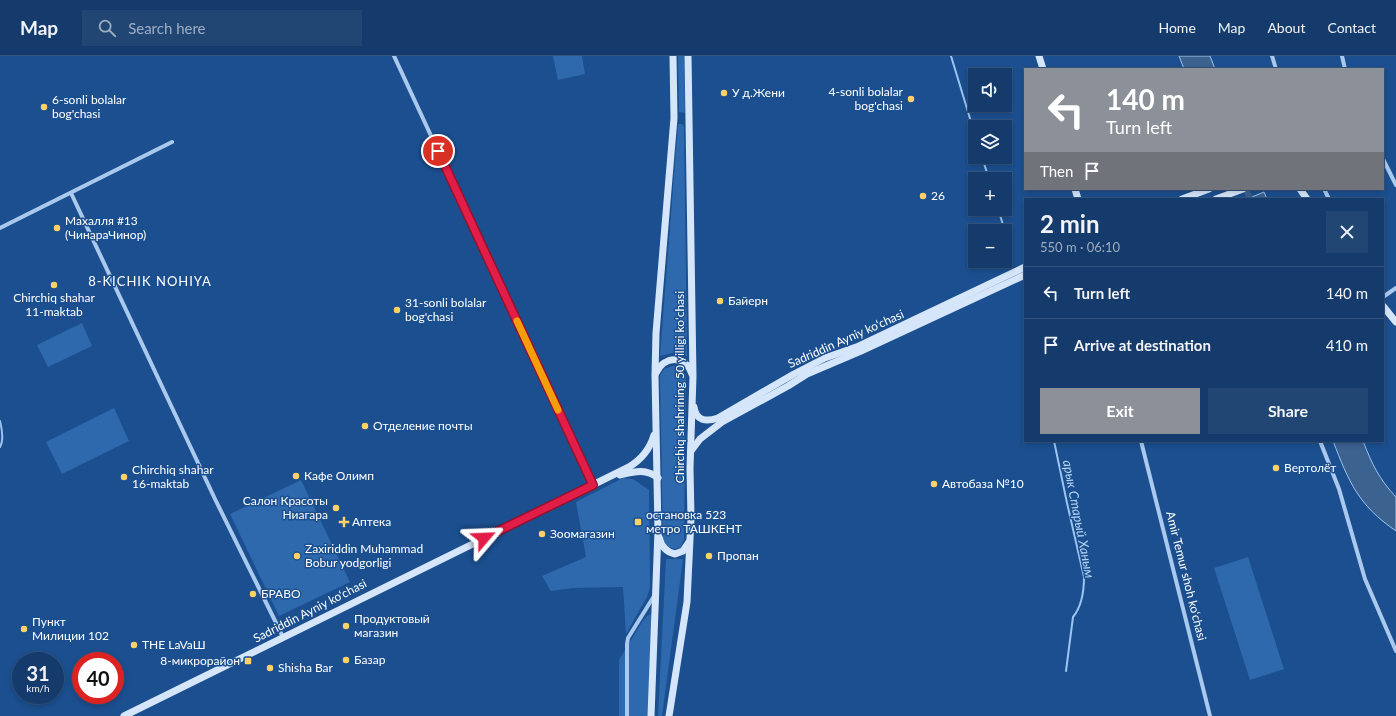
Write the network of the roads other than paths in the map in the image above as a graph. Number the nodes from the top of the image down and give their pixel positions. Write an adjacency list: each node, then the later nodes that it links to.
1 (394, 56): 37 (street)
2 (673, 56): 10 (main road, Chirchiq shahrining 50 yilligi koʻchasi)
3 (688, 56): 11 (main road, Chirchiq shahrining 50 yilligi koʻchasi)
4 (1039, 56): 7 (main road)
5 (1272, 56): 8 (street)
6 (1342, 56): 9 (street)
7 (1043, 68)
8 (1276, 68)
9 (1345, 68)
10 (674, 118): 11 (main road); 29 (main road, Chirchiq shahrining 50 yilligi koʻchasi)
11 (688, 118): 30 (main road, Chirchiq shahrining 50 yilligi koʻchasi)
12 (172, 142): 18 (street)
13 (1384, 161): 14 (street)
14 (1396, 185)
15 (1206, 190): 19 (main road)
16 (1240, 190): 20 (main road)
17 (1300, 190): 21 (main road)
18 (71, 193): 22 (street); 41 (street)
19 (1185, 198)
20 (1219, 198)
21 (1306, 198)
22 (0, 228)
23 (1024, 267): 31 (main road, Sadriddin Ayniy ko‘chasi)
24 (1024, 275): 35 (main road, Sadriddin Ayniy ko‘chasi)
25 (1396, 288): 26 (street)
26 (1384, 296)
27 (1384, 307): 28 (main road)
28 (1396, 322)
29 (655, 375): 30 (main road); 32 (main road, Chirchiq shahrining 50 yilligi koʻchasi)
30 (693, 376): 31 (main road, Chirchiq shahrining 50 yilligi koʻchasi)
31 (692, 397): 35 (main road, Chirchiq shahrining 50 yilligi koʻchasi)
32 (656, 427): 36 (main road, Chirchiq shahrining 50 yilligi koʻchasi); 37 (main road)
33 (1141, 442): 47 (street, Amir Temur shoh ko‘chasi)
34 (1320, 442): 42 (street)
35 (691, 451): 39 (main road, Chirchiq shahrining 50 yilligi koʻchasi)
36 (658, 478): 37 (main road); 38 (main road, Chirchiq shahrining 50 yilligi koʻchasi)
37 (593, 485): 41 (main road, Sadriddin Ayniy ko‘chasi)
38 (658, 531): 39 (main road); 40 (main road, Chirchiq shahrining 50 yilligi koʻchasi)
39 (690, 532): 46 (main road, Chirchiq shahrining 50 yilligi koʻchasi)
40 (656, 593): 44 (street); 45 (main road, Chirchiq shahrining 50 yilligi koʻchasi)
41 (283, 637): 43 (main road, Sadriddin Ayniy ko‘chasi)
42 (1396, 651)
43 (124, 716)
44 (627, 716)
45 (651, 716)
46 (669, 716)
47 (1210, 716)

